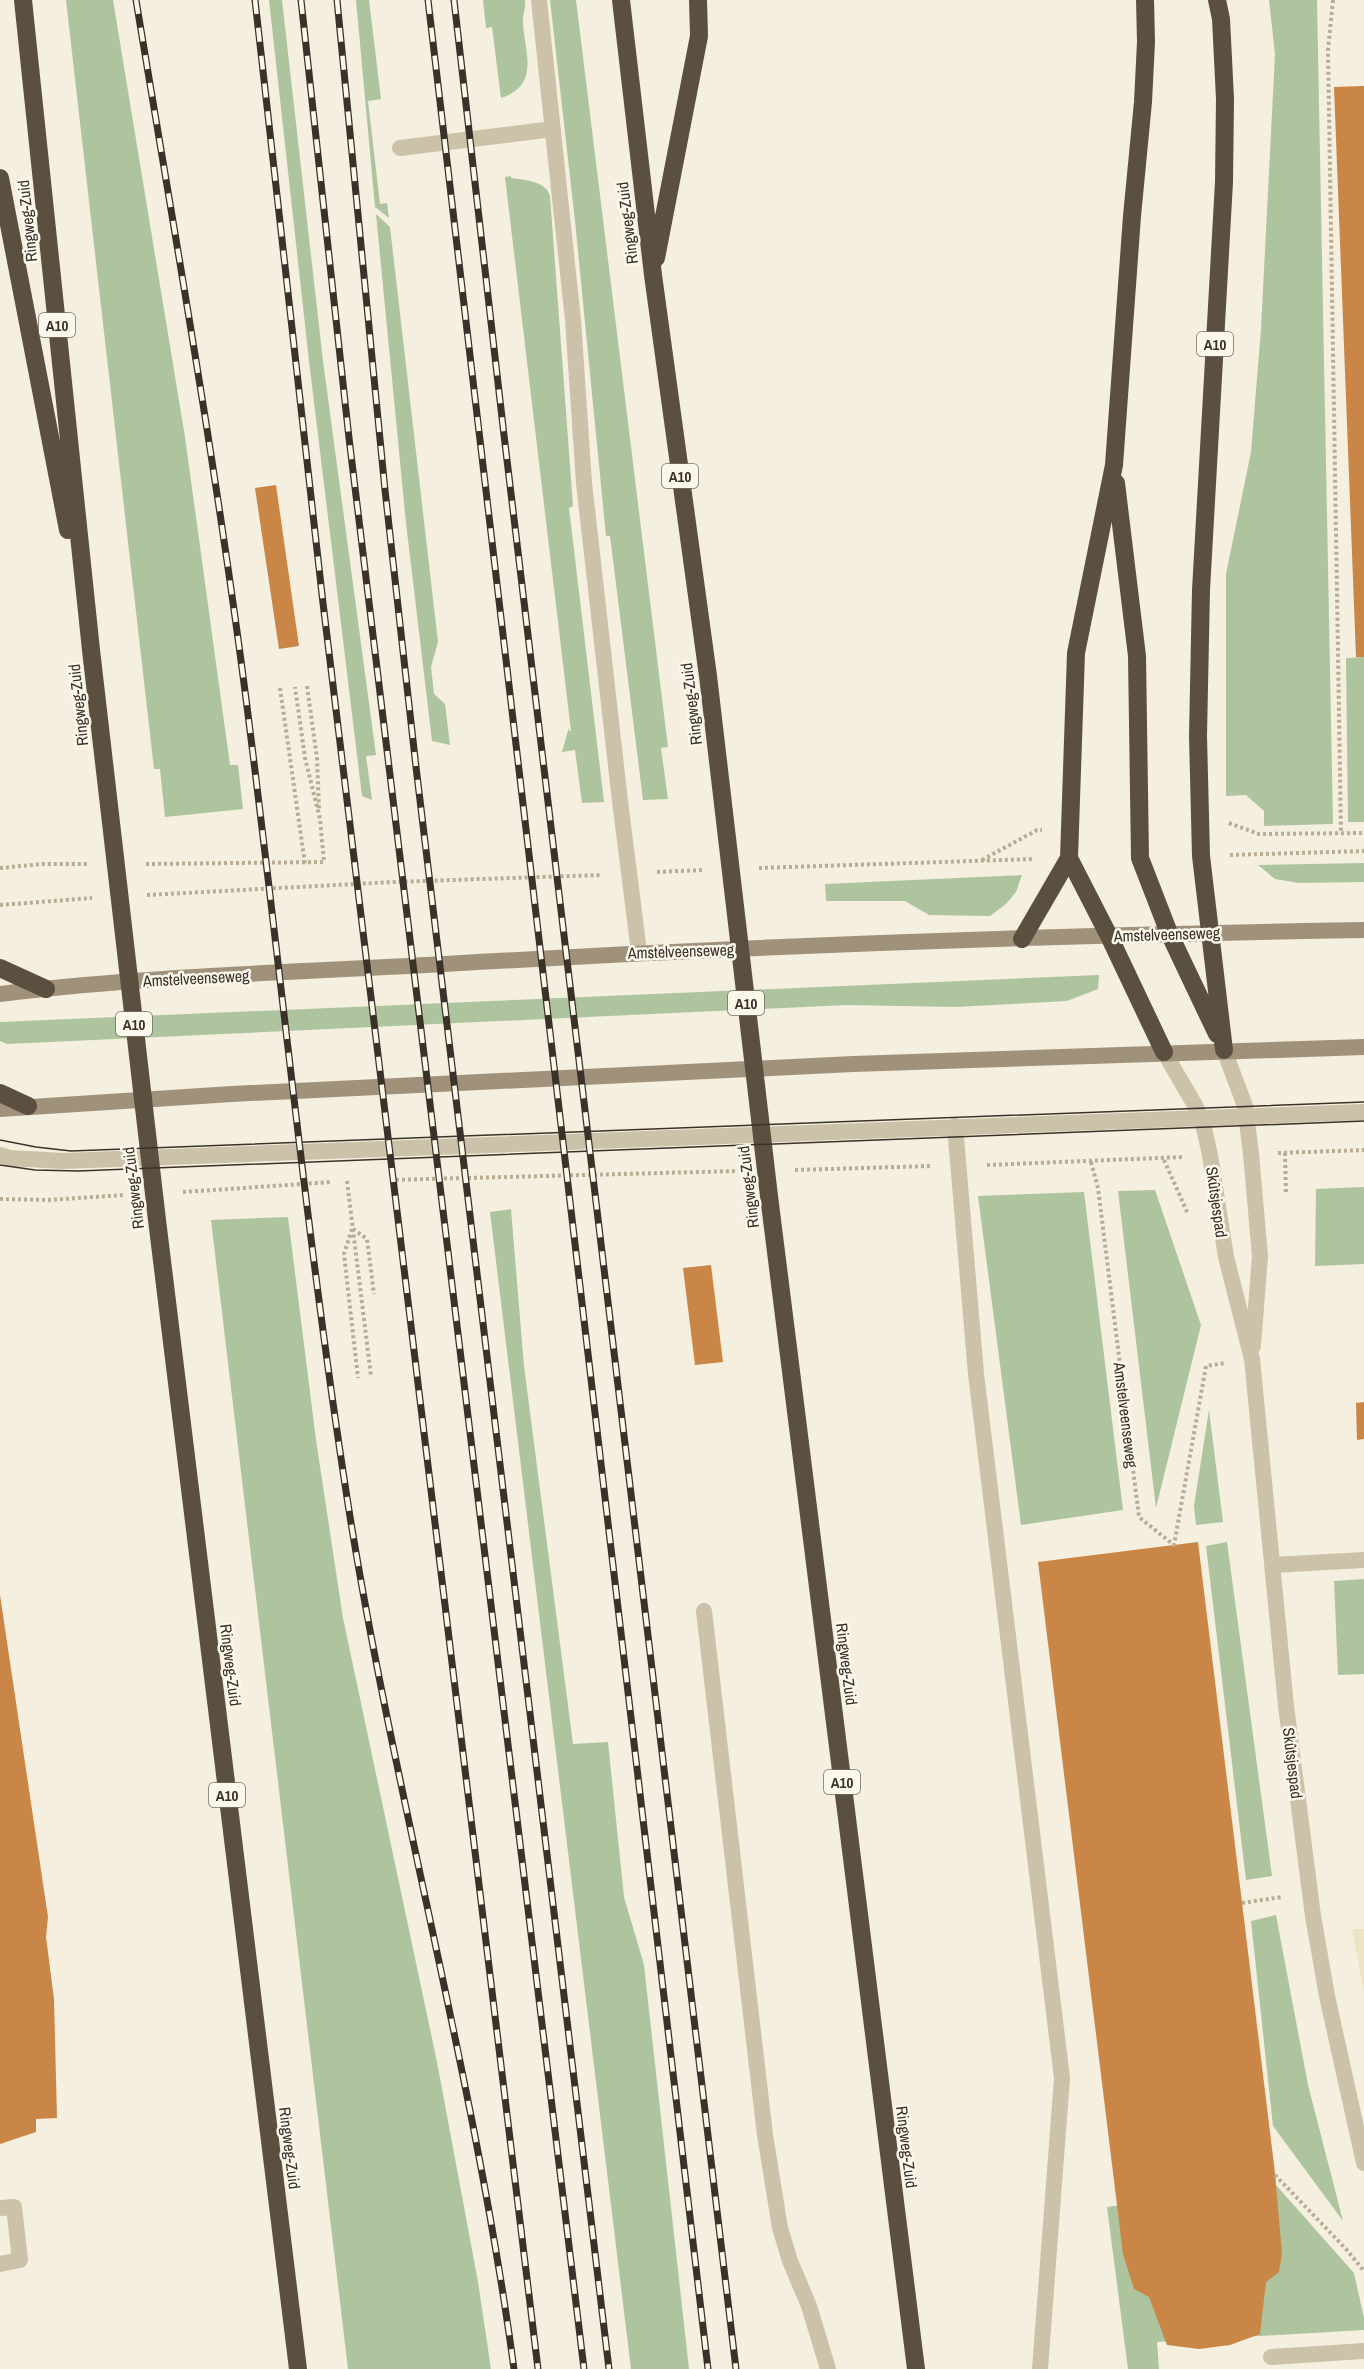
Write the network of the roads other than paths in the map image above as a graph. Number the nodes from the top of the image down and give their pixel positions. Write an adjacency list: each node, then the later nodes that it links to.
1 (23, 0): 12 (highway, Ringweg-Zuid / A10)
2 (539, 0): 7 (street)
3 (621, 0): 10 (highway, Ringweg-Zuid / A10)
4 (698, 0): 10 (highway, A10)
5 (1145, 0): 11 (highway)
6 (1217, 0): 16 (highway, A10)
7 (553, 129): 8 (street); 19 (street)
8 (400, 148)
9 (0, 178): 12 (highway, A10)
10 (653, 275): 45 (highway, Ringweg-Zuid / A10)
11 (1114, 465): 13 (highway); 15 (highway)
12 (91, 650): 43 (highway, Ringweg-Zuid / A10)
13 (1069, 858): 17 (highway); 18 (highway)
14 (1364, 930): 16 (main road, Amstelveenseweg)
15 (1169, 933): 16 (main road, Amstelveenseweg); 17 (main road, Amstelveenseweg); 24 (highway)
16 (1210, 933): 24 (highway)
17 (1109, 936): 18 (main road, Amstelveenseweg); 25 (highway)
18 (1022, 939): 19 (main road, Amstelveenseweg)
19 (639, 952): 21 (main road, Amstelveenseweg)
20 (0, 968): 21 (highway)
21 (46, 989): 22 (main road, Amstelveenseweg)
22 (0, 994)
23 (1364, 1047): 24 (main road)
24 (1224, 1050): 25 (main road); 30 (street, Skûtsjespad)
25 (1164, 1052): 27 (main road); 31 (street, Skûtsjespad)
26 (0, 1093): 27 (highway)
27 (28, 1106): 28 (main road)
28 (0, 1109)
29 (1364, 1112): 30 (street)
30 (1246, 1116): 31 (street); 34 (street, Skûtsjespad)
31 (1199, 1118): 32 (street); 34 (street, Skûtsjespad)
32 (955, 1126): 33 (street); 46 (street)
33 (0, 1155)
34 (1252, 1359): 36 (street, Skûtsjespad)
35 (1364, 1560): 36 (street)
36 (1273, 1565): 38 (street, Skûtsjespad)
37 (704, 1611): 44 (street)
38 (1364, 2163)
39 (0, 2208): 40 (street)
40 (0, 2264)
41 (1364, 2351): 42 (street)
42 (1271, 2357)
43 (298, 2369)
44 (828, 2369)
45 (915, 2369)
46 (1040, 2369)

